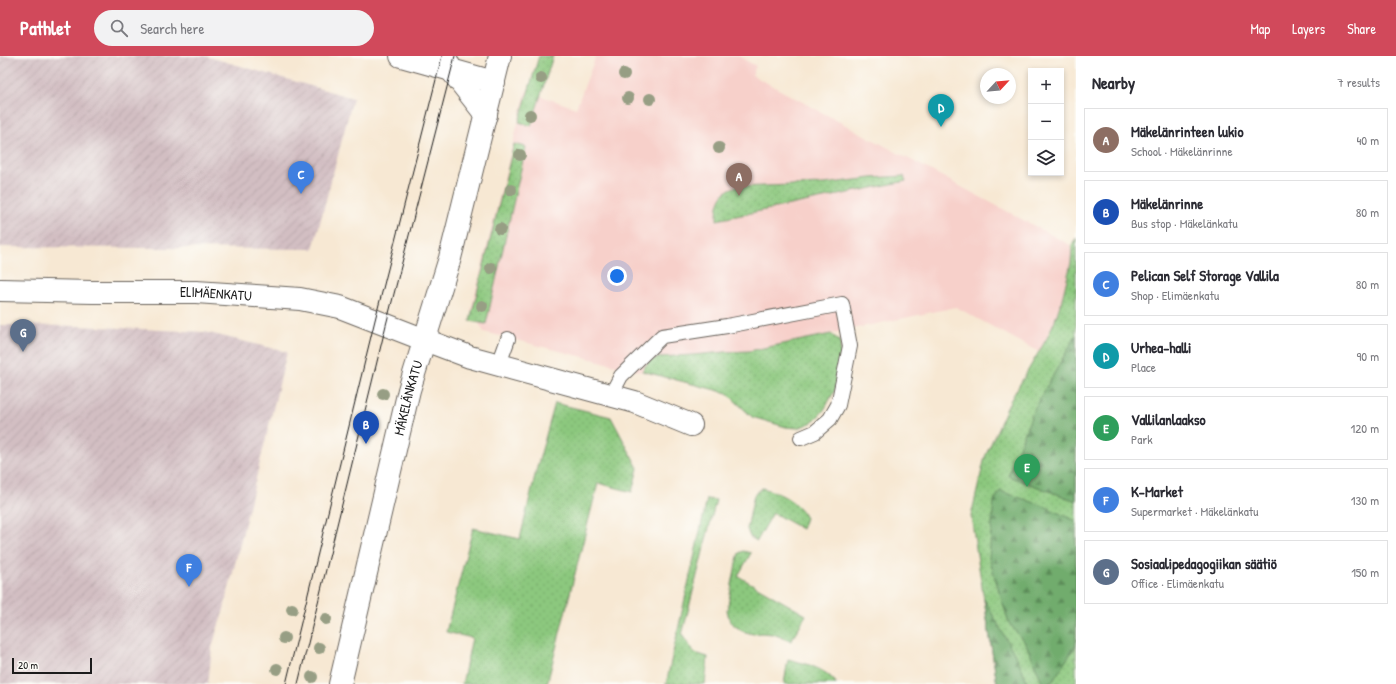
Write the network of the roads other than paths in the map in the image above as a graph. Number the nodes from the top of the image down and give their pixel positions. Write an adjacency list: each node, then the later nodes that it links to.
1 (401, 56): 3 (main road)
2 (500, 56): 4 (main road, MÄKELÄNKATU)
3 (448, 63): 4 (main road); 5 (main road)
4 (494, 82): 5 (main road, MÄKELÄNKATU)
5 (486, 114): 7 (main road, MÄKELÄNKATU)
6 (0, 290): 7 (main road, ELIMÄENKATU)
7 (425, 340): 9 (main road, ELIMÄENKATU); 13 (main road, MÄKELÄNKATU)
8 (508, 340): 9 (lane)
9 (499, 364): 10 (main road, ELIMÄENKATU)
10 (611, 395): 11 (main road, ELIMÄENKATU); 12 (lane)
11 (691, 424)
12 (801, 438)
13 (340, 684)

